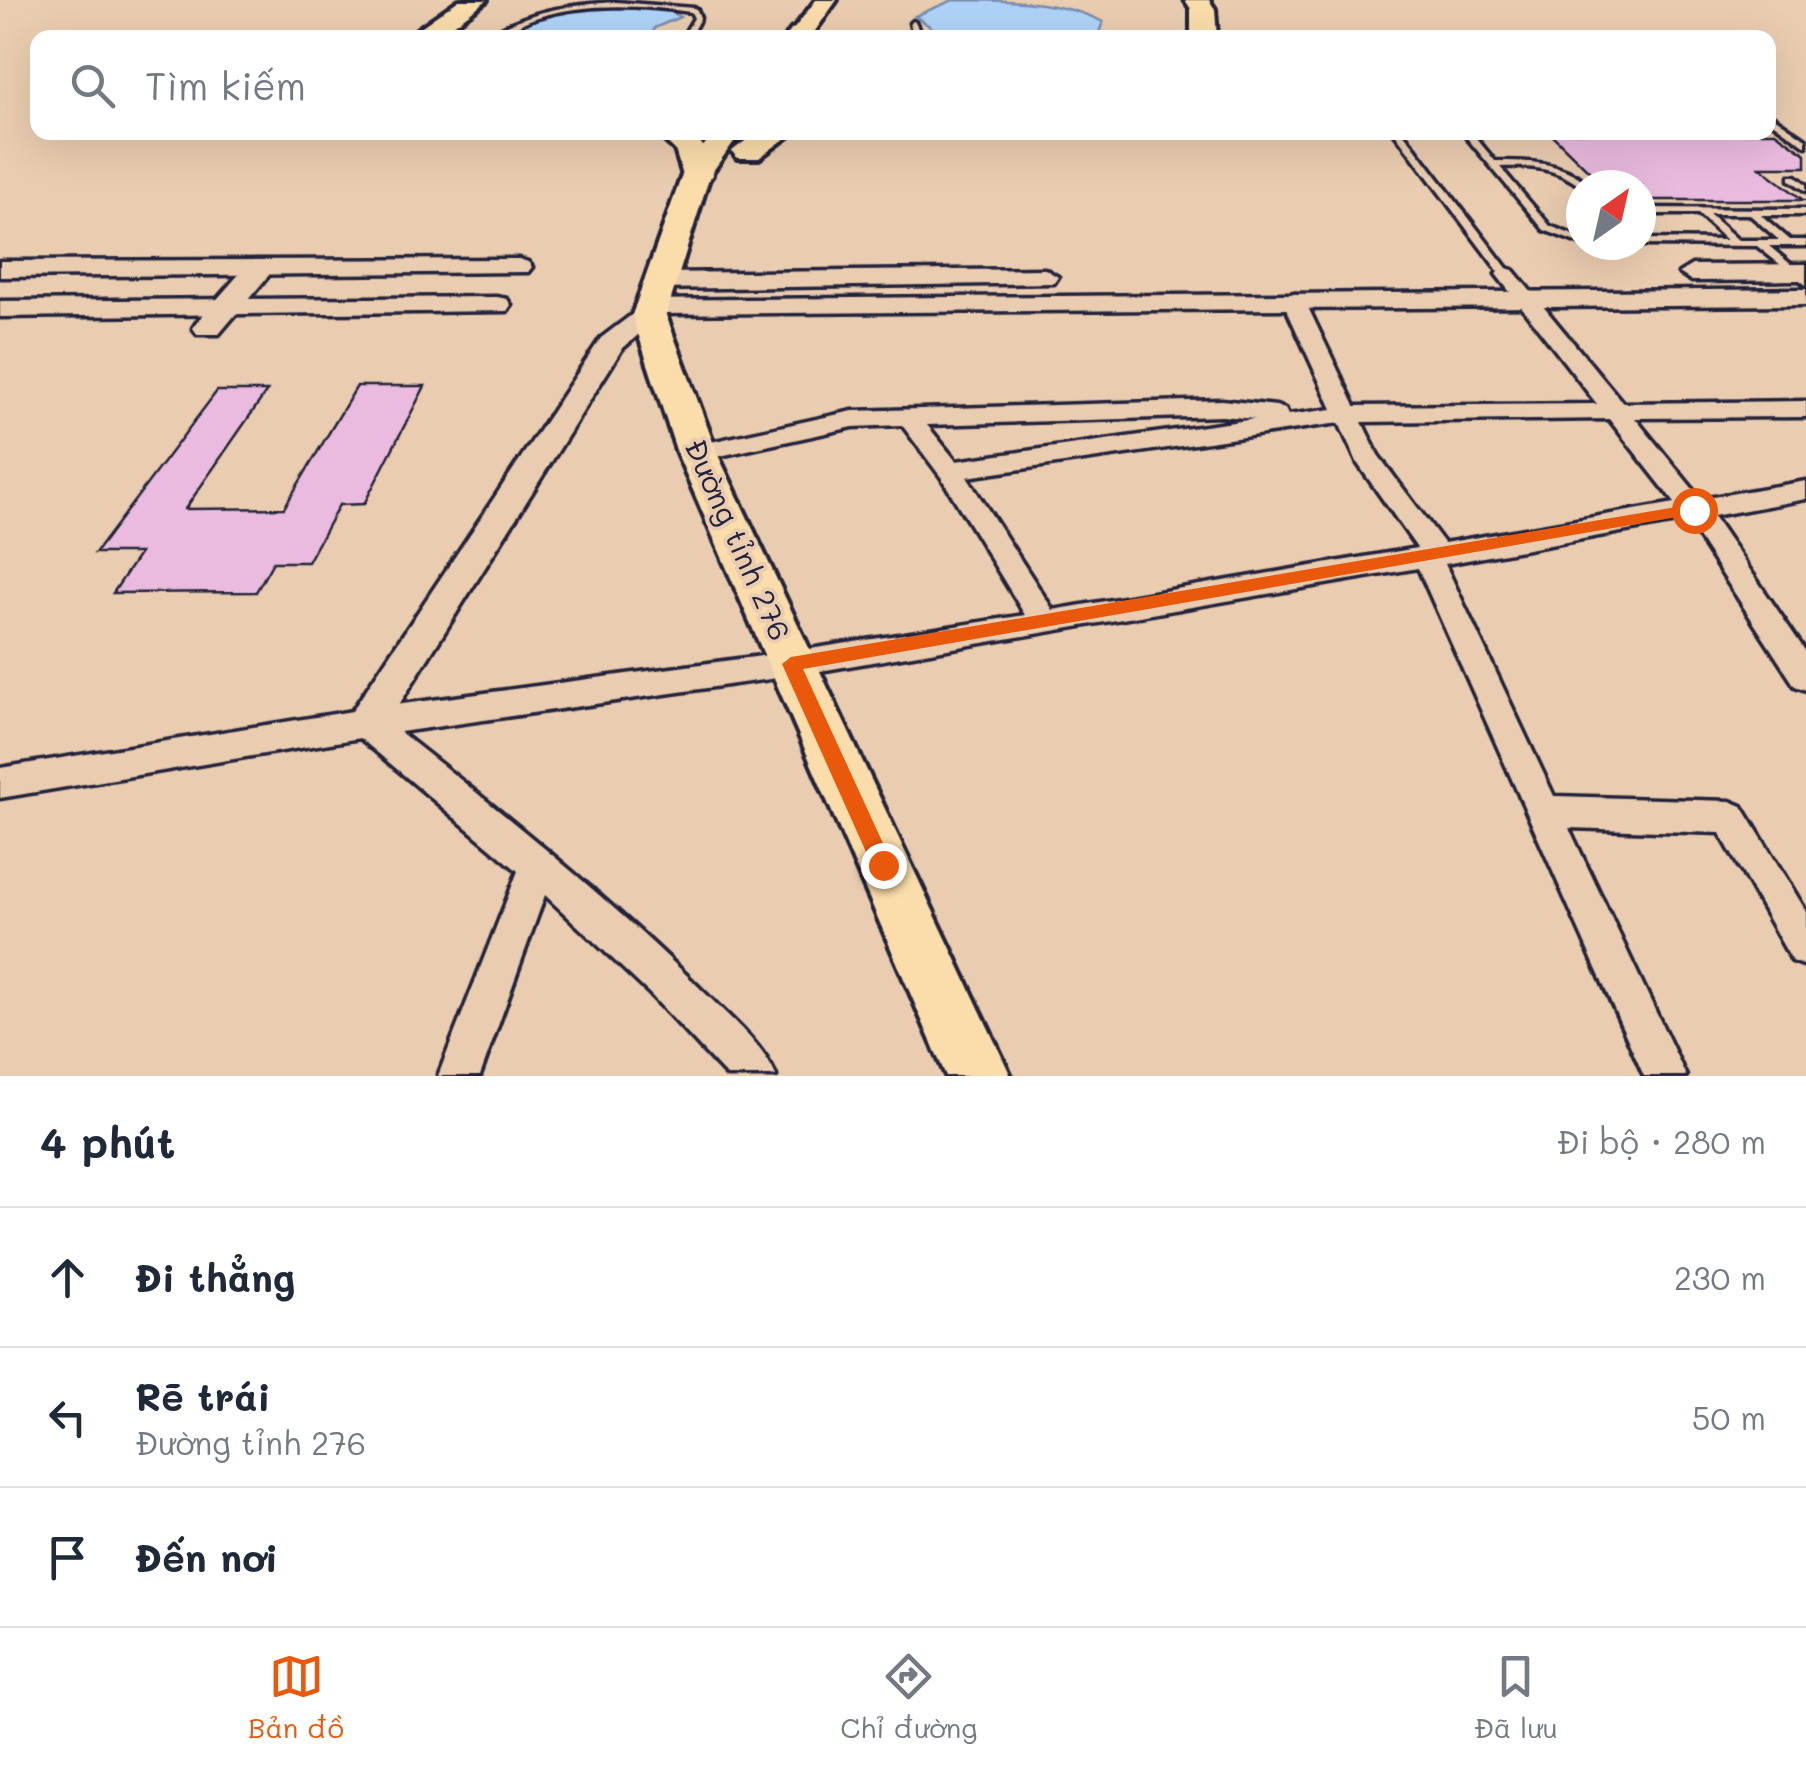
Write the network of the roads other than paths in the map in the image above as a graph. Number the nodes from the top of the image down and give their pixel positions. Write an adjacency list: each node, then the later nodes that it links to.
1 (440, 0): 8 (highway)
2 (475, 0): 9 (highway)
3 (826, 0): 12 (main road)
4 (852, 0): 13 (main road)
5 (1197, 0): 15 (highway)
6 (1227, 11): 16 (highway)
7 (913, 23): 14 (lane)
8 (404, 30)
9 (430, 30)
10 (499, 30): 11 (lane)
11 (690, 30)
12 (809, 30)
13 (814, 30)
14 (915, 30)
15 (1204, 30)
16 (1228, 30)
17 (1776, 121): 23 (lane)
18 (684, 140): 28 (highway)
19 (745, 140): 28 (main road)
20 (746, 140): 28 (main road)
21 (1404, 140): 40 (lane)
22 (1473, 140): 24 (lane)
23 (1806, 143)
24 (1493, 164): 25 (lane); 33 (lane)
25 (1566, 171)
26 (1794, 178): 27 (lane)
27 (1806, 188)
28 (690, 195): 46 (main road)
29 (1656, 212): 30 (lane)
30 (1701, 212): 31 (lane); 35 (lane)
31 (1752, 212): 32 (lane); 37 (lane)
32 (1806, 212)
33 (1566, 235)
34 (1656, 242): 35 (lane)
35 (1736, 243): 36 (lane)
36 (1760, 243): 37 (lane); 42 (lane)
37 (1788, 243): 38 (lane)
38 (1806, 243)
39 (0, 270): 41 (street)
40 (1506, 274): 42 (street); 44 (street); 46 (street)
41 (252, 276): 43 (street); 48 (main road); 48 (street)
42 (1803, 281): 44 (street)
43 (0, 284)
44 (1524, 296): 45 (street); 51 (street)
45 (1293, 299): 46 (street); 52 (street)
46 (652, 301): 55 (main road, Đường tỉnh 276); 63 (street)
47 (0, 308): 48 (street)
48 (217, 318): 49 (street)
49 (0, 329)
50 (1806, 409): 51 (street)
51 (1616, 411): 52 (street); 58 (street)
52 (1348, 414): 54 (street); 59 (street)
53 (909, 418): 54 (street); 55 (street); 56 (street)
54 (1304, 418): 56 (street)
55 (697, 453): 61 (main road, Đường tỉnh 276)
56 (950, 470): 60 (street)
57 (1806, 490): 58 (street)
58 (1694, 510): 59 (street); 62 (street)
59 (1433, 557): 60 (street); 65 (street)
60 (1046, 623): 61 (street)
61 (791, 664): 63 (street); 70 (main road, Đường tỉnh 276)
62 (1806, 677)
63 (364, 722): 64 (street); 66 (street)
64 (0, 783)
65 (1544, 811): 67 (street); 71 (street)
66 (538, 864): 68 (street); 69 (street)
67 (1806, 947)
68 (459, 1076)
69 (754, 1076)
70 (978, 1076)
71 (1665, 1076)

